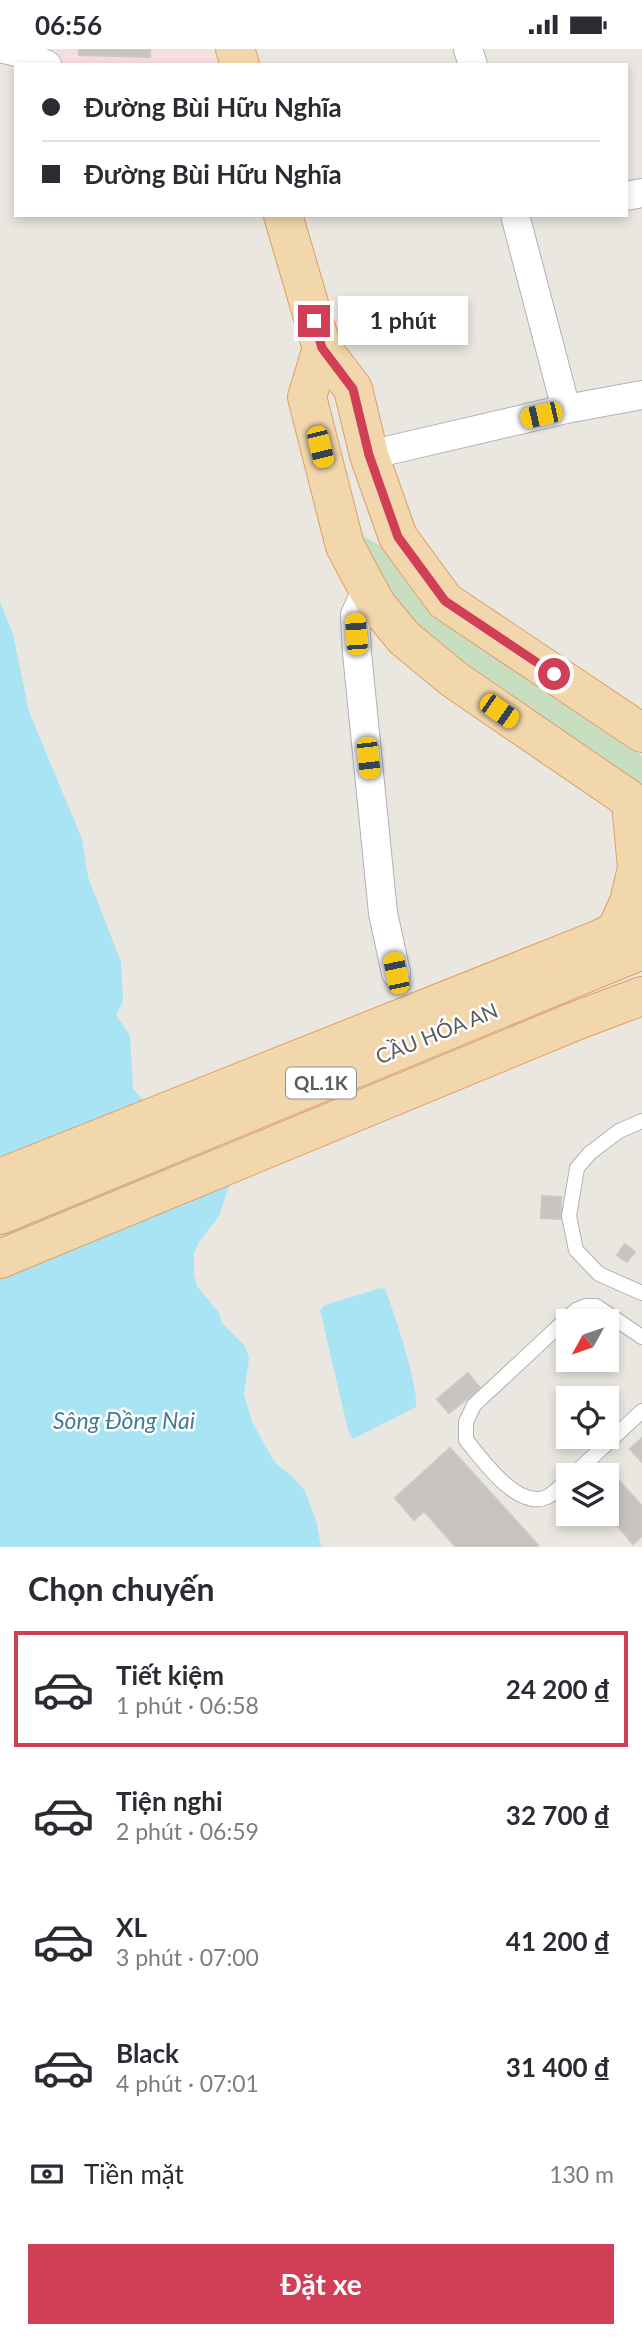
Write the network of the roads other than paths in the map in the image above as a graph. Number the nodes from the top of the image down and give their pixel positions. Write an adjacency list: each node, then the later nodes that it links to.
1 (4, 49): 2 (street)
2 (43, 63)
3 (284, 217): 5 (main road)
4 (520, 217): 7 (street)
5 (322, 348): 8 (main road); 9 (main road)
6 (642, 395): 7 (street)
7 (566, 409): 8 (street)
8 (369, 455): 10 (main road)
9 (366, 590): 11 (main road); 13 (street)
10 (642, 733)
11 (636, 805): 12 (main road)
12 (625, 934): 16 (main road, CẦU HÓA AN / QL.1K); 17 (main road, CẦU HÓA AN / QL.1K)
13 (396, 973)
14 (642, 996): 18 (main road, CẦU HÓA AN / QL.1K)
15 (642, 1121): 19 (lane)
16 (0, 1178)
17 (0, 1215)
18 (0, 1259)
19 (642, 1293)
20 (642, 1337): 23 (lane)
21 (642, 1411): 22 (lane)
22 (586, 1463)
23 (556, 1490)

